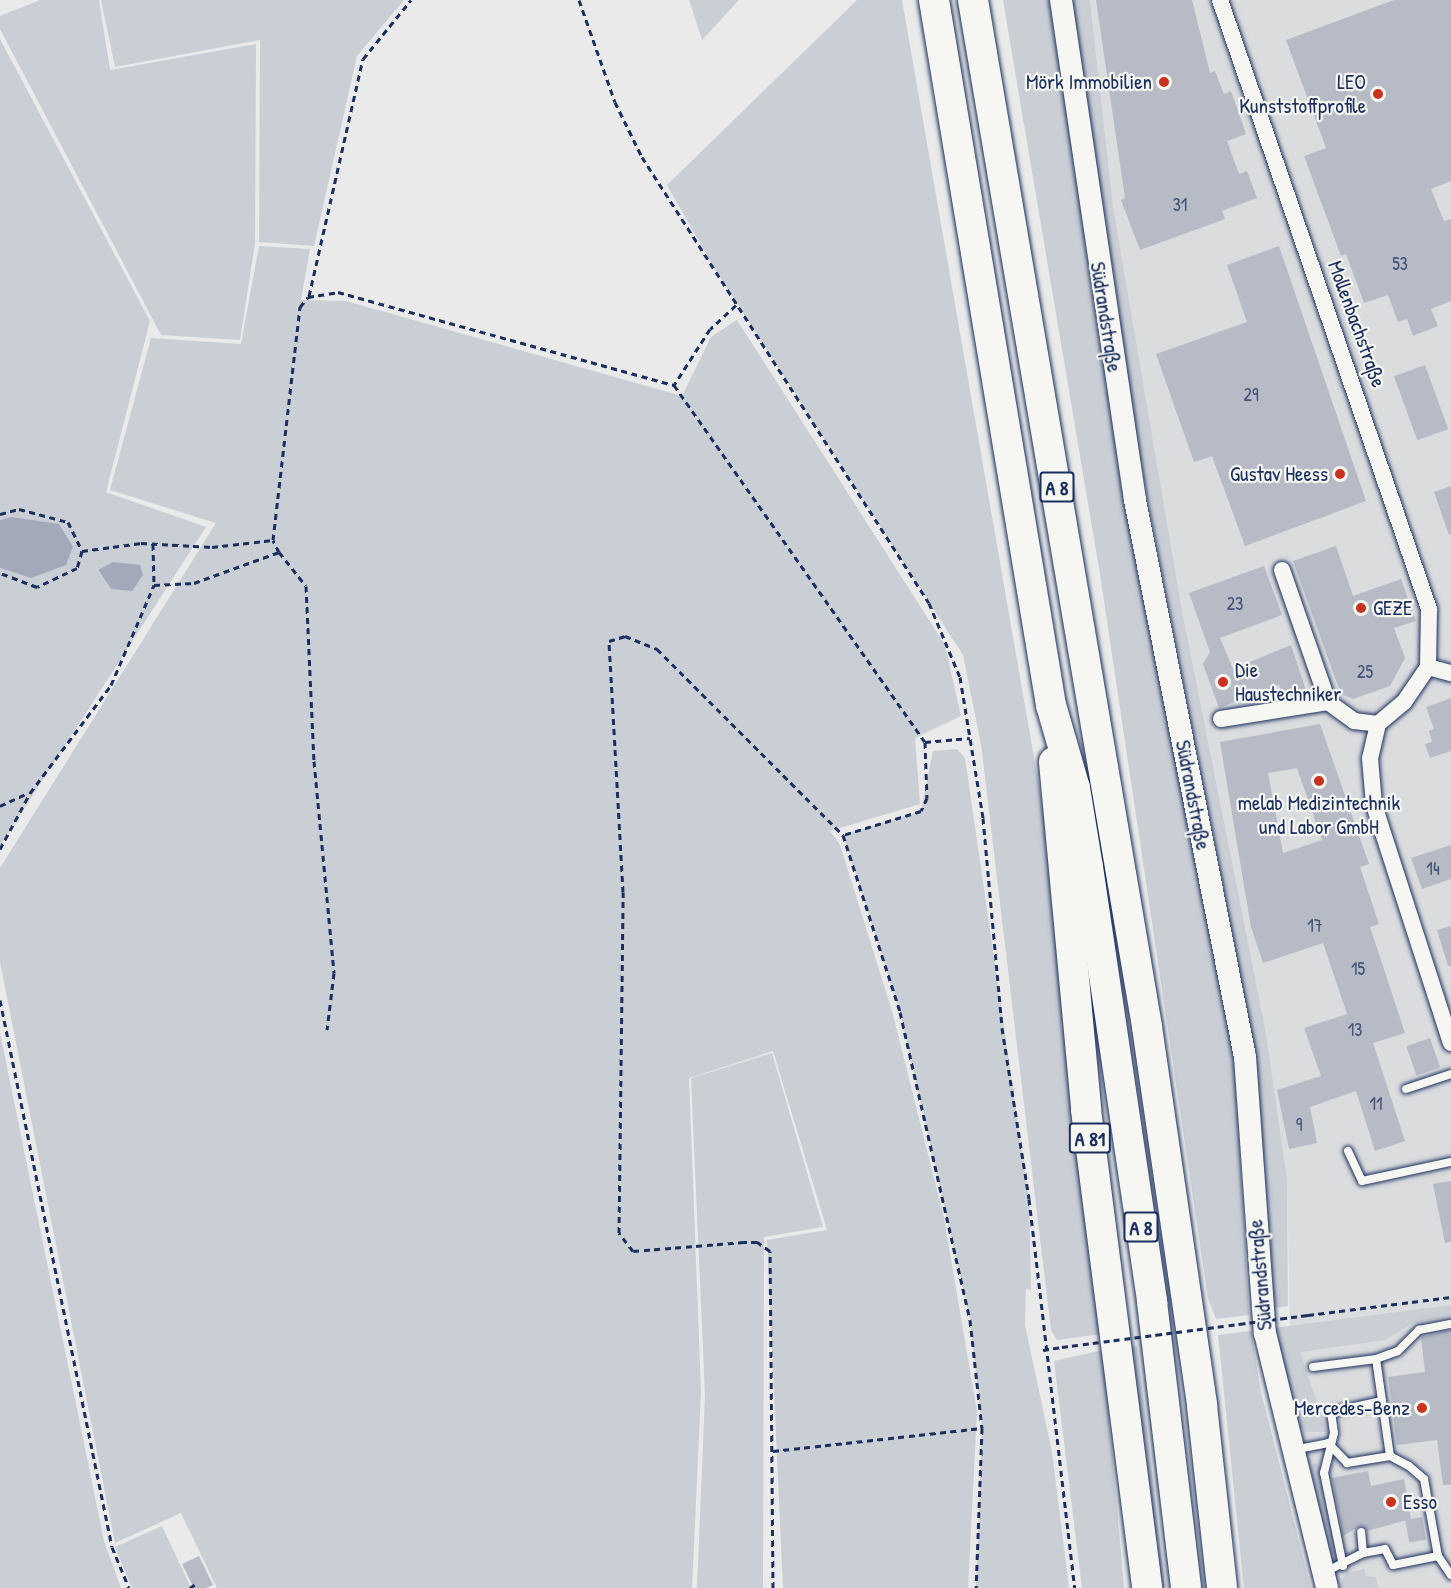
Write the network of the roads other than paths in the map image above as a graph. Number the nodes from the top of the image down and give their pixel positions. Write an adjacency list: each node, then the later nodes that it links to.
1 (934, 0): 9 (highway, A 8)
2 (973, 0): 21 (highway, A 8)
3 (1061, 0): 23 (main road, Südrandstraße)
4 (1220, 0): 6 (street, Mollenbachstraße)
5 (1282, 570): 8 (street)
6 (1428, 667): 7 (street); 11 (street)
7 (1451, 673)
8 (1328, 702): 10 (street); 11 (street)
9 (1051, 705): 27 (highway, A 81); 35 (highway, A 8)
10 (1221, 719)
11 (1378, 724): 12 (street)
12 (1451, 1043)
13 (1451, 1074): 14 (lane)
14 (1406, 1089)
15 (1348, 1151): 16 (lane)
16 (1451, 1162)
17 (1451, 1324): 18 (lane)
18 (1376, 1359): 19 (lane); 20 (lane)
19 (1313, 1367)
20 (1382, 1401): 22 (lane); 24 (lane)
21 (1206, 1436): 36 (highway, A 8); 37 (highway)
22 (1328, 1443): 23 (lane); 25 (lane); 32 (lane)
23 (1291, 1451): 32 (main road, Südrandstraße)
24 (1390, 1456): 25 (lane); 30 (lane)
25 (1347, 1463): 26 (lane)
26 (1349, 1474)
27 (1138, 1517): 33 (highway, A 81); 34 (highway)
28 (1361, 1532): 29 (lane)
29 (1363, 1552): 30 (lane); 32 (lane)
30 (1438, 1556): 31 (lane)
31 (1451, 1575)
32 (1331, 1576)
33 (1133, 1588)
34 (1147, 1588)
35 (1186, 1588)
36 (1222, 1588)
37 (1240, 1588)

